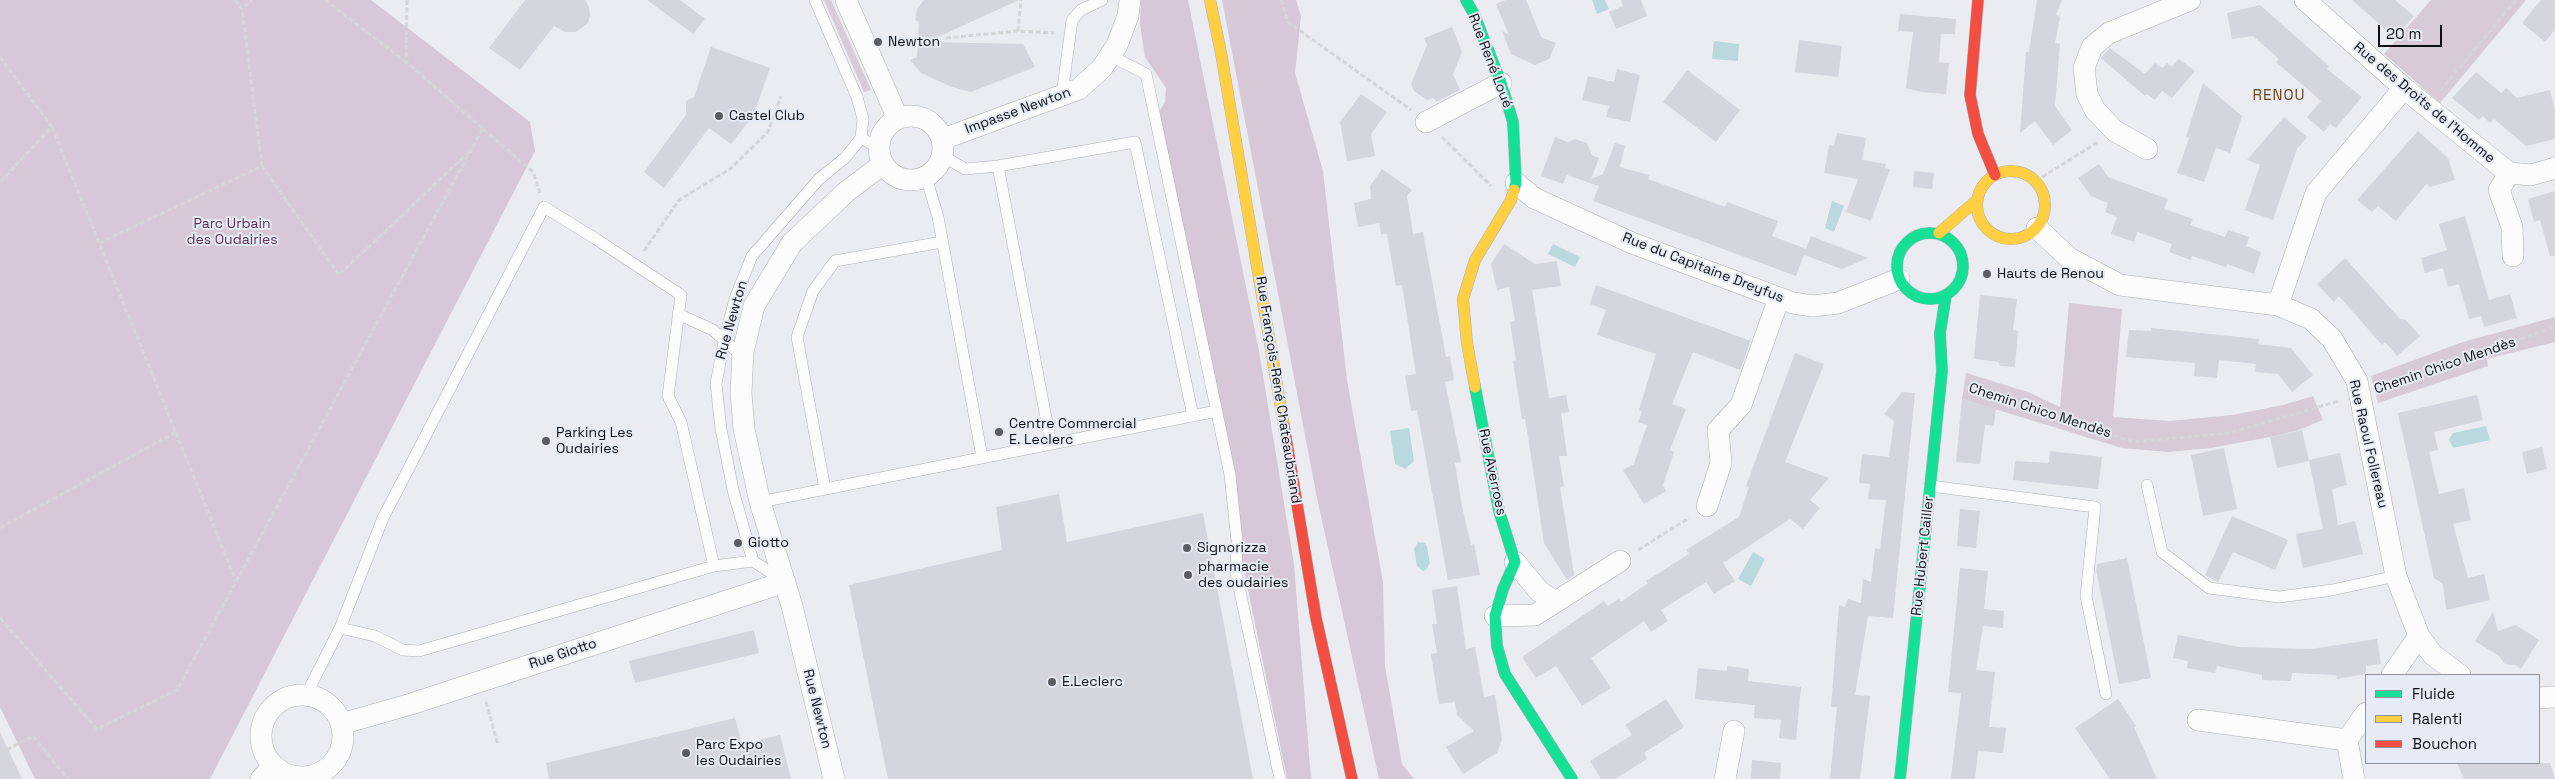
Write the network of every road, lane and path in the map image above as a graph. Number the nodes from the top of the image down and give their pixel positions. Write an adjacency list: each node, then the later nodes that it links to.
1 (235, 0): 17 (path)
2 (252, 0): 17 (path)
3 (325, 0): 23 (path)
4 (407, 0): 23 (path)
5 (815, 0): 34 (lane)
6 (846, 0): 29 (street)
7 (1021, 0): 18 (path)
8 (1102, 0): 19 (lane)
9 (1130, 0): 21 (street, Impasse Newton)
10 (1210, 0): 92 (street, Rue François-René Chateaubriand)
11 (1282, 0): 30 (path)
12 (1466, 0): 24 (street, Rue René Loué)
13 (1978, 0): 43 (street)
14 (2190, 0): 33 (street)
15 (2305, 0): 25 (street, Rue des Droits de l'Homme)
16 (2516, 0): 28 (path)
17 (242, 9): 39 (path)
18 (1018, 31): 19 (path); 20 (path)
19 (1070, 34): 26 (lane)
20 (946, 38)
21 (1111, 56): 26 (street, Impasse Newton); 71 (lane)
22 (0, 57): 31 (path)
23 (406, 62): 32 (path)
24 (1501, 83): 30 (street); 47 (street, Rue René Loué)
25 (2404, 88): 28 (street, Rue des Droits de l'Homme); 63 (street)
26 (1062, 95): 35 (street, Impasse Newton)
27 (781, 96): 57 (path)
28 (2427, 106): 42 (street, Rue des Droits de l'Homme)
29 (898, 119): 35 (street); 38 (street)
30 (1426, 122): 48 (path)
31 (52, 127): 46 (path); 54 (path)
32 (483, 128): 37 (path); 50 (path)
33 (2115, 131): 36 (street); 45 (path)
34 (861, 138): 38 (lane); 67 (lane, Rue Newton)
35 (943, 147): 40 (lane); 44 (street)
36 (2147, 149)
37 (471, 150): 39 (path); 87 (path)
38 (881, 156): 44 (street); 68 (street, Rue Newton)
39 (262, 166): 54 (path)
40 (998, 166): 72 (lane); 74 (lane)
41 (2555, 168): 42 (street)
42 (2509, 174): 56 (street)
43 (1995, 175): 45 (street); 49 (street)
44 (926, 177): 53 (lane)
45 (2036, 181): 51 (street)
46 (0, 182)
47 (1516, 182): 61 (street, Rue du Capitaine Dreyfus); 83 (street, Rue Averroes)
48 (1492, 187)
49 (1977, 200): 51 (street); 52 (street)
50 (544, 207): 57 (lane); 93 (lane)
51 (2037, 228): 63 (street, Rue Raoul Follereau)
52 (1939, 233): 58 (street); 59 (street)
53 (942, 242): 75 (lane); 78 (lane)
54 (99, 244): 73 (path)
55 (1977, 255): 58 (street)
56 (2513, 256)
57 (636, 264): 64 (lane)
58 (1963, 267): 60 (street)
59 (1898, 279): 61 (street, Rue du Capitaine Dreyfus); 62 (street)
60 (1946, 296): 62 (street); 66 (street, Rue Hubert Cailler)
61 (1779, 298): 80 (street)
62 (1920, 298): 66 (street, Rue Hubert Cailler)
63 (2278, 305): 70 (street, Rue Raoul Follereau)
64 (678, 314): 67 (lane); 85 (lane)
65 (2555, 327): 70 (path, Chemin Chico Mendès)
66 (1940, 334): 76 (street, Rue Hubert Cailler)
67 (724, 340): 68 (lane); 82 (lane, Rue Newton)
68 (743, 357): 79 (street, Rue Newton)
69 (1958, 384): 70 (path, Chemin Chico Mendès)
70 (2360, 396): 86 (street, Rue Raoul Follereau)
71 (1217, 411): 72 (lane); 111 (lane)
72 (1193, 416): 74 (lane)
73 (176, 432): 81 (path); 87 (path)
74 (1051, 444): 75 (lane)
75 (982, 457): 78 (lane)
76 (1930, 486): 97 (lane); 115 (street, Rue Hubert Cailler)
77 (2147, 486): 86 (lane)
78 (825, 488): 79 (lane)
79 (760, 502): 88 (street, Rue Newton)
80 (1707, 506): 84 (path)
81 (0, 528)
82 (753, 561): 85 (lane); 88 (lane)
83 (1515, 562): 89 (street); 90 (street)
84 (1620, 562): 89 (street)
85 (714, 566): 93 (lane)
86 (2396, 576): 94 (street, Rue Raoul Follereau)
87 (236, 581): 91 (path)
88 (785, 582): 104 (street, Rue Giotto); 110 (street, Rue Newton)
89 (1555, 602): 90 (street)
90 (1495, 616): 113 (street)
91 (0, 618)
92 (1316, 618): 103 (street); 112 (street, Rue François-René Chateaubriand)
93 (340, 628): 98 (lane)
94 (2419, 636): 95 (street); 96 (street, Rue Raoul Follereau)
95 (2393, 674)
96 (2459, 674)
97 (2106, 694)
98 (306, 695): 104 (street); 108 (street)
99 (2555, 697): 100 (street)
100 (2540, 698)
101 (2365, 714): 106 (street)
102 (2198, 720): 106 (street)
103 (1326, 722)
104 (341, 724): 108 (street)
105 (1734, 731): 114 (street)
106 (2347, 740): 116 (street)
107 (0, 752): 109 (path)
108 (267, 773)
109 (68, 779)
110 (834, 779)
111 (1280, 779)
112 (1352, 779)
113 (1572, 779)
114 (1725, 779)
115 (1900, 779)
116 (2354, 779)

